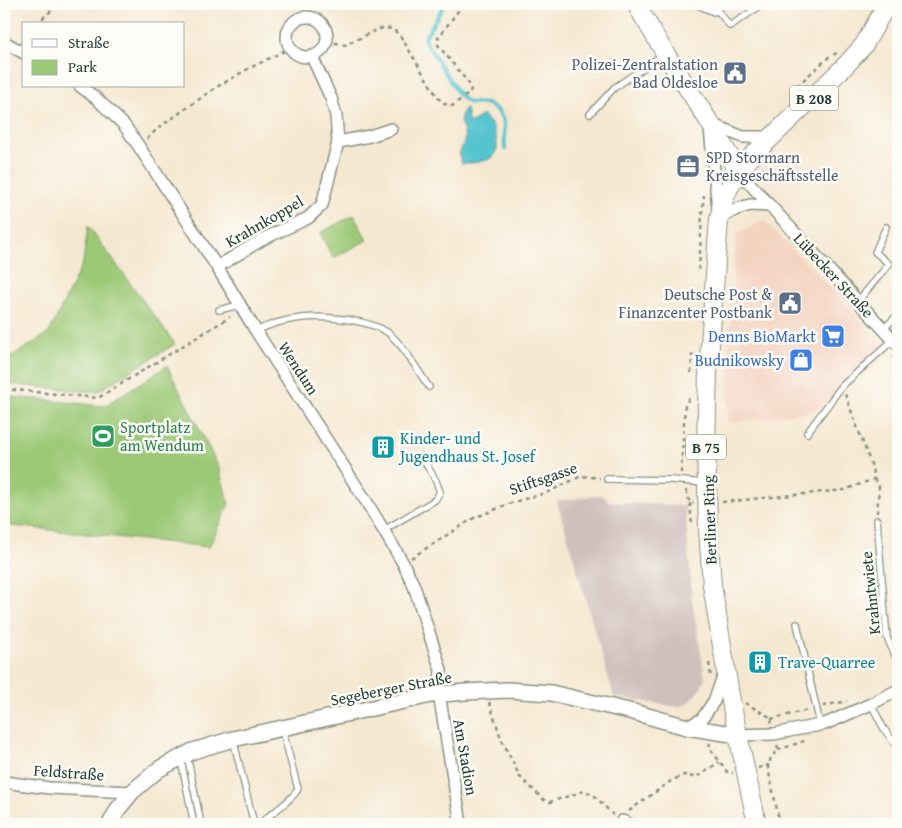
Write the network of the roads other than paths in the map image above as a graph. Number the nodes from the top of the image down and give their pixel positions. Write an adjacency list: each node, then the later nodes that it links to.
1 (695, 4): 6 (lane)
2 (719, 4): 6 (lane)
3 (763, 4): 6 (lane)
4 (887, 4): 15 (main road, Berliner Ring / B 208)
5 (638, 5): 9 (main road, Lübecker Straße)
6 (717, 10)
7 (4, 42): 8 (street)
8 (22, 52)
9 (665, 53): 12 (lane); 13 (main road, Lübecker Straße)
10 (312, 57): 10 (street); 16 (street, Krahnkoppel)
11 (83, 88): 21 (street, Wendum)
12 (590, 114)
13 (710, 123): 15 (street); 17 (main road, Lübecker Straße); 19 (street, Berliner Ring)
14 (392, 129): 16 (street)
15 (771, 137): 17 (main road, Berliner Ring / B 208)
16 (338, 142): 21 (street, Krahnkoppel)
17 (738, 172): 18 (street, Lübecker Straße); 19 (main road, Berliner Ring / B 75)
18 (770, 206): 19 (street); 22 (street, Lübecker Straße)
19 (719, 219): 33 (main road, Berliner Ring / B 75)
20 (886, 227): 22 (lane)
21 (217, 267): 23 (street, Wendum)
22 (858, 301): 26 (street, Lübecker Straße)
23 (241, 307): 24 (lane); 27 (street, Wendum)
24 (219, 310)
25 (898, 315): 26 (lane)
26 (884, 328): 28 (street, Lübecker Straße)
27 (256, 331): 29 (lane); 35 (street, Wendum)
28 (896, 342): 30 (lane)
29 (429, 387)
30 (807, 433)
31 (422, 457): 35 (lane)
32 (607, 479): 33 (lane)
33 (707, 483): 38 (main road, Berliner Ring / B 75)
34 (877, 520): 37 (lane, Krahntwiete)
35 (384, 530): 40 (street, Wendum)
36 (797, 624): 42 (lane)
37 (898, 661)
38 (726, 670): 43 (street); 45 (main road, Berliner Ring / B 75)
39 (898, 690): 41 (street)
40 (439, 694): 43 (main road, Segeberger Straße); 44 (main road, Segeberger Straße); 56 (street, Am Stadion)
41 (871, 704): 42 (street); 47 (lane)
42 (820, 724): 45 (street)
43 (687, 727): 45 (main road, Segeberger Straße)
44 (282, 728): 46 (main road, Segeberger Straße); 55 (lane)
45 (738, 735): 57 (main road, B 75)
46 (233, 739): 48 (main road, Segeberger Straße); 54 (lane)
47 (898, 748)
48 (183, 756): 50 (main road, Segeberger Straße); 52 (lane); 53 (lane)
49 (4, 782): 50 (street, Feldstraße)
50 (132, 792): 51 (main road, Segeberger Straße)
51 (110, 824)
52 (194, 824)
53 (201, 824)
54 (254, 824)
55 (263, 824)
56 (461, 824)
57 (757, 824)

